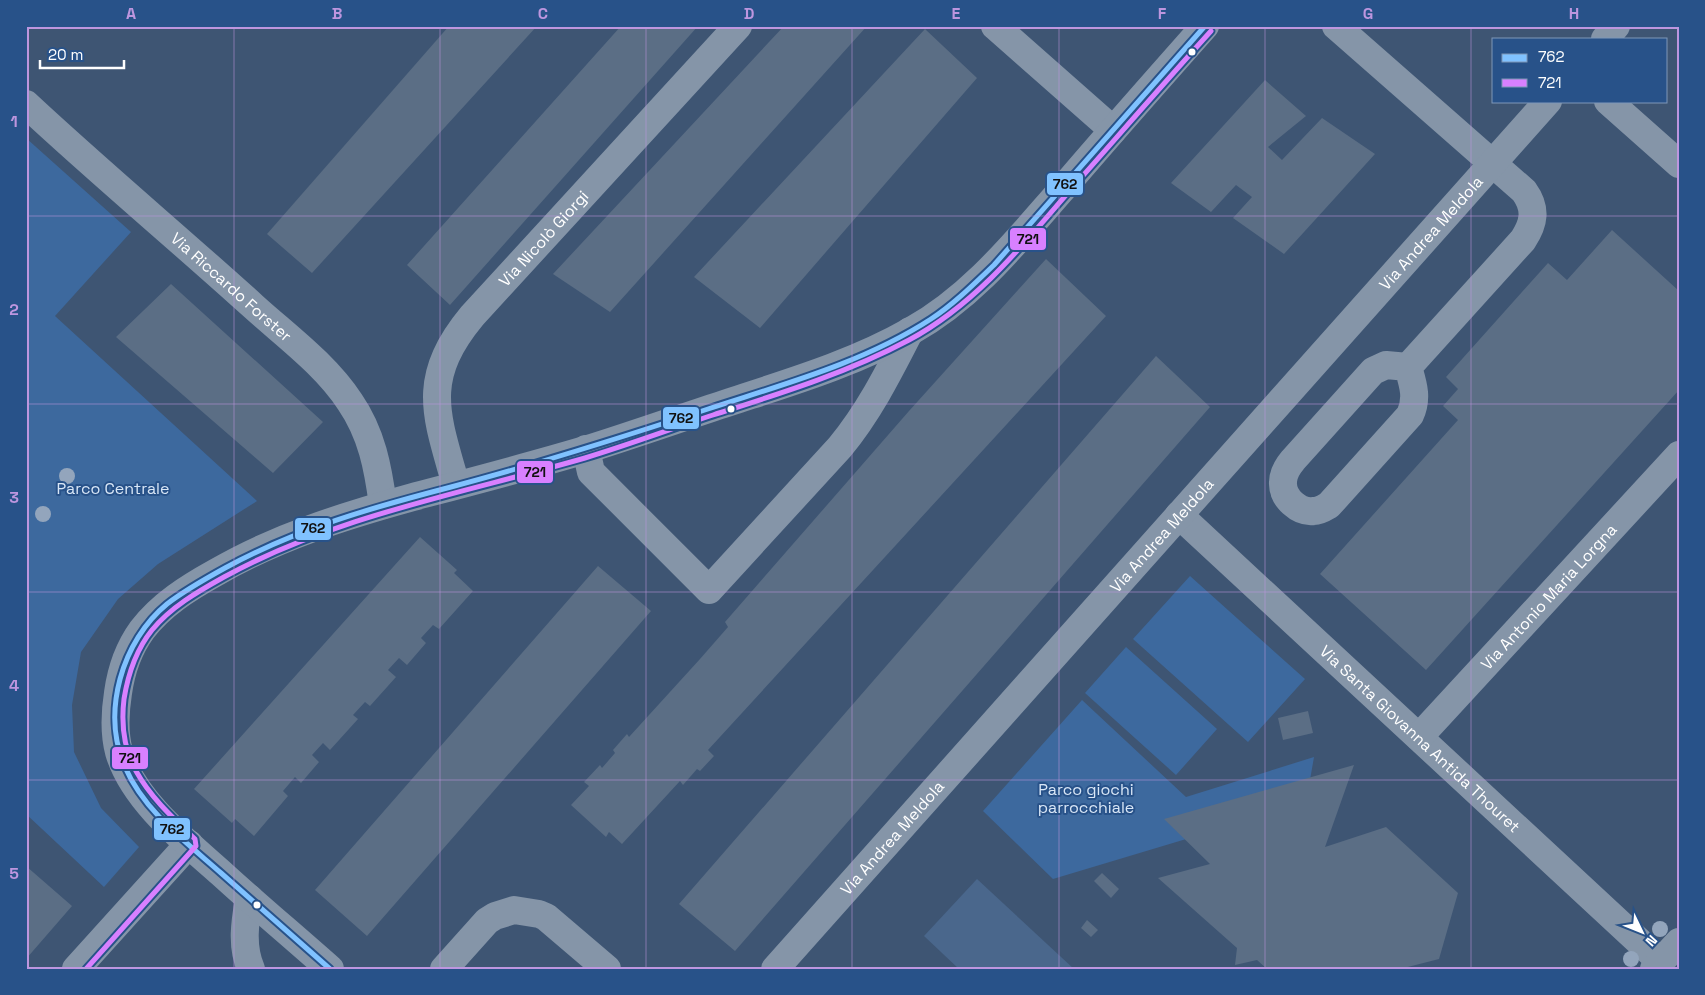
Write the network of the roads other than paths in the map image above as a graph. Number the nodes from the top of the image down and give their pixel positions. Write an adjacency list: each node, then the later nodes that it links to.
1 (738, 26): 17 (street, Via Nicolò Giorgi)
2 (995, 26): 10 (street)
3 (1205, 26): 10 (street)
4 (1336, 26): 11 (street)
5 (1616, 26): 6 (street)
6 (1606, 38)
7 (1547, 102): 11 (street, Via Andrea Meldola)
8 (1609, 102): 12 (street)
9 (26, 104): 18 (street, Via Riccardo Forster)
10 (1113, 130): 13 (street)
11 (1492, 163): 14 (street); 19 (street, Via Andrea Meldola)
12 (1679, 164)
13 (910, 332): 15 (street); 15 (street)
14 (1408, 367): 14 (street)
15 (586, 450): 17 (street)
16 (1679, 455): 20 (street, Via Antonio Maria Lorgna)
17 (456, 485): 18 (street)
18 (383, 505): 21 (street)
19 (1179, 515): 20 (street, Via Santa Giovanna Antida Thouret); 30 (street, Via Andrea Meldola)
20 (1419, 737): 24 (street, Via Santa Giovanna Antida Thouret)
21 (189, 844): 22 (street); 25 (street)
22 (249, 898): 26 (street); 27 (street)
23 (1679, 942): 24 (street)
24 (1657, 965)
25 (76, 969)
26 (251, 969)
27 (330, 969)
28 (444, 969): 29 (street)
29 (607, 969)
30 (775, 969)

